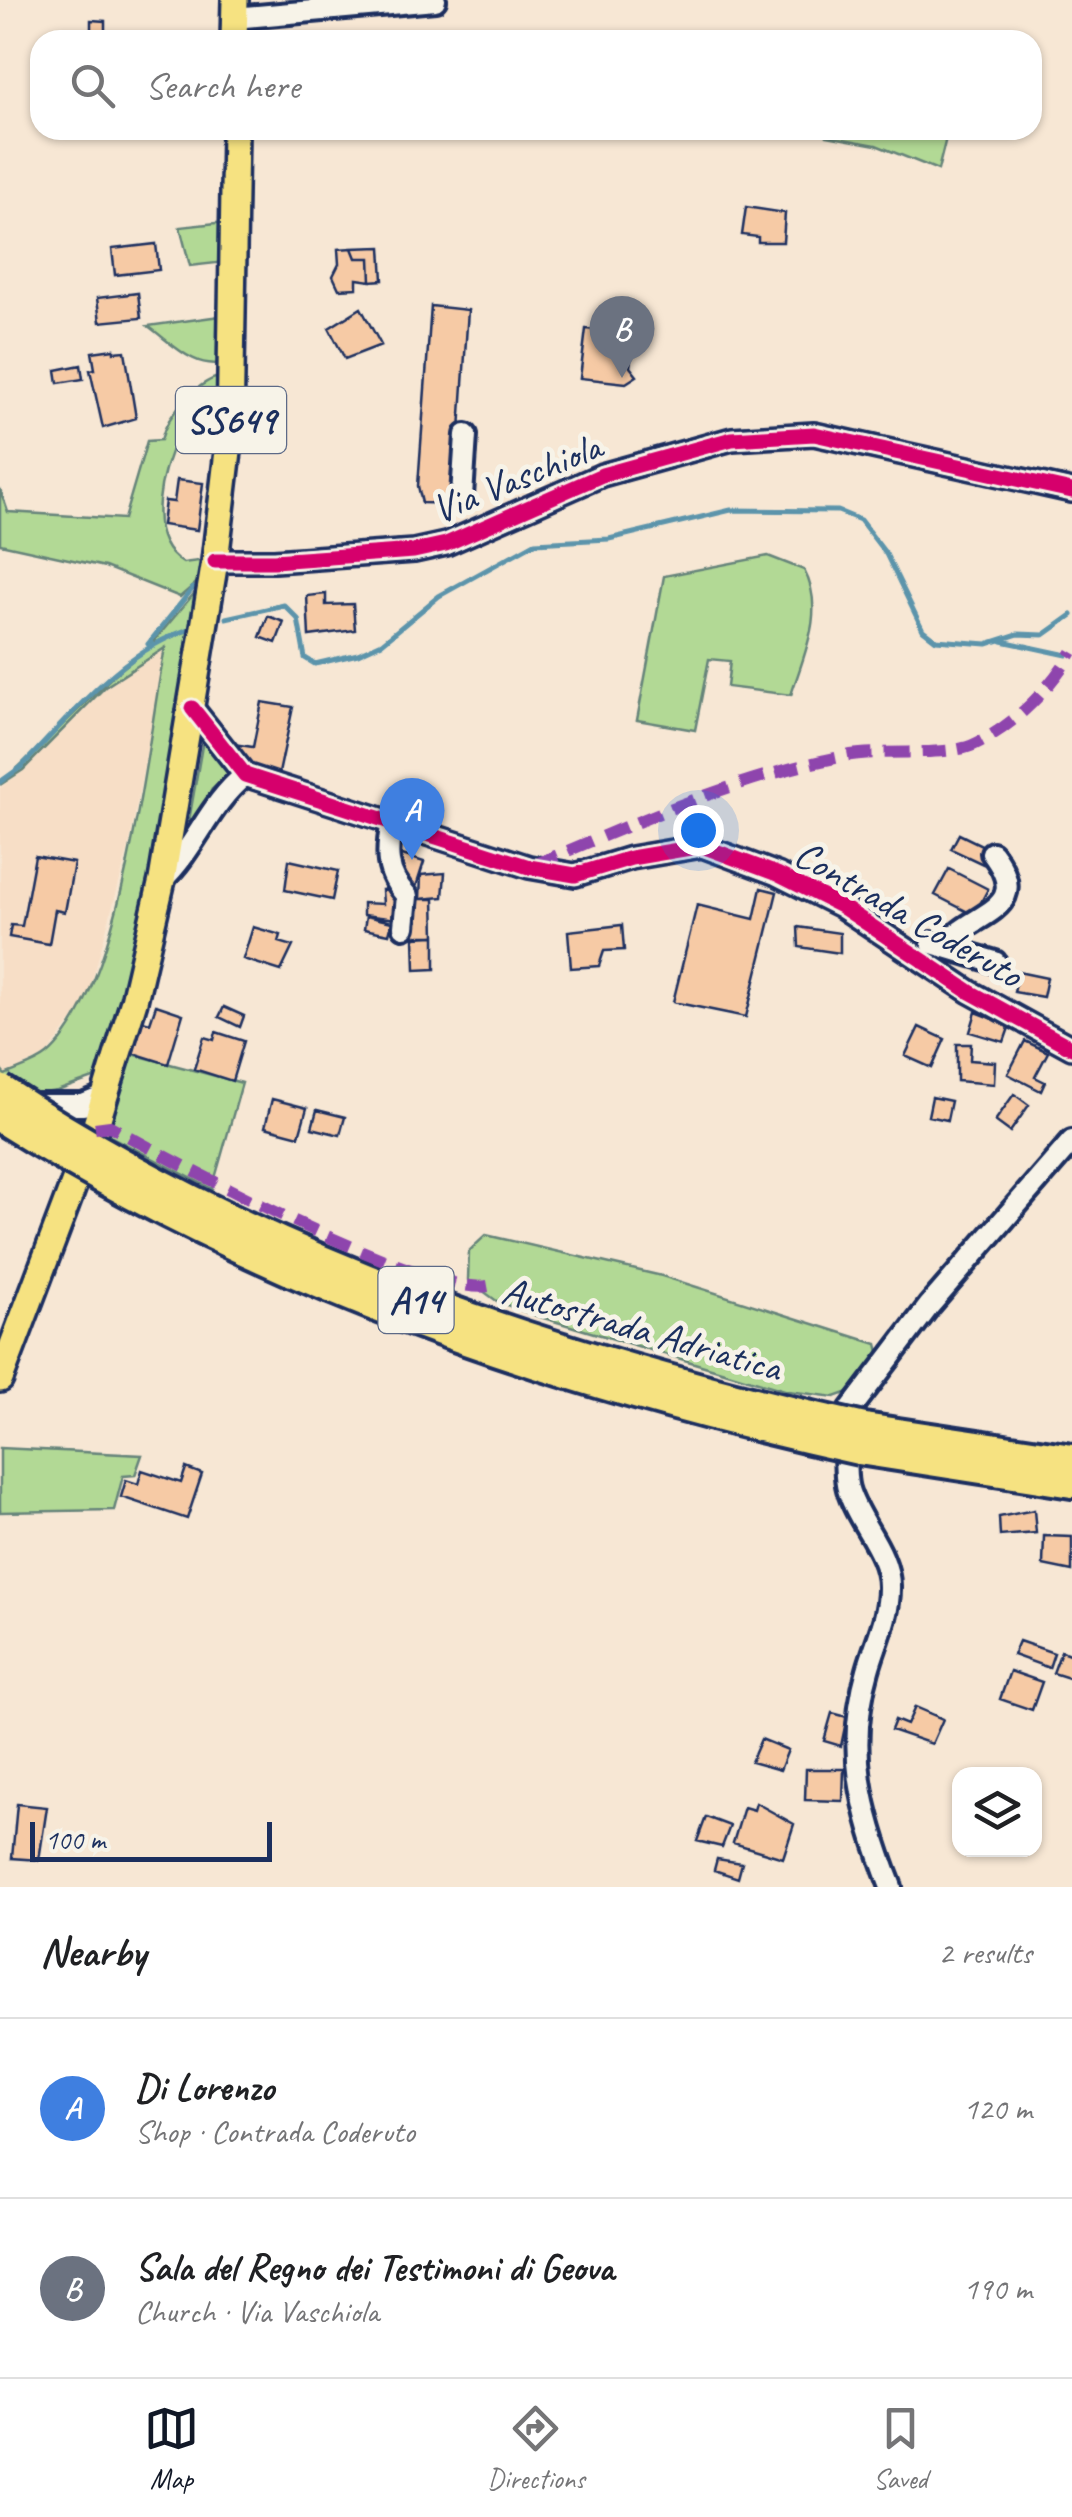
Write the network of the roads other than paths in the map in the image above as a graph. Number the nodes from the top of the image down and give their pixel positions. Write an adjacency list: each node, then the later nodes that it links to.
1 (435, 0): 2 (street)
2 (234, 19)
3 (235, 140): 7 (main road, SS649)
4 (466, 434): 6 (street)
5 (1072, 491): 7 (street, Via Vaschiola)
6 (462, 496)
7 (215, 560): 8 (main road, SS649)
8 (192, 708): 9 (street); 12 (main road, SS649)
9 (245, 774): 10 (street, Contrada Coderuto); 12 (street)
10 (392, 822): 13 (street); 15 (street, Contrada Coderuto)
11 (992, 853): 14 (street)
12 (162, 880): 17 (main road, SS649)
13 (404, 928)
14 (995, 962)
15 (1072, 1048)
16 (0, 1090): 22 (highway, Autostrada Adriatica / A14, bridge)
17 (105, 1096): 18 (street); 21 (main road, SS649)
18 (0, 1108)
19 (0, 1116): 22 (highway, Autostrada Adriatica / A14, bridge)
20 (1072, 1142): 22 (street)
21 (0, 1379)
22 (854, 1436): 23 (highway, Autostrada Adriatica / A14); 24 (highway, Autostrada Adriatica / A14); 25 (street)
23 (1072, 1460)
24 (1072, 1482)
25 (891, 1887)

